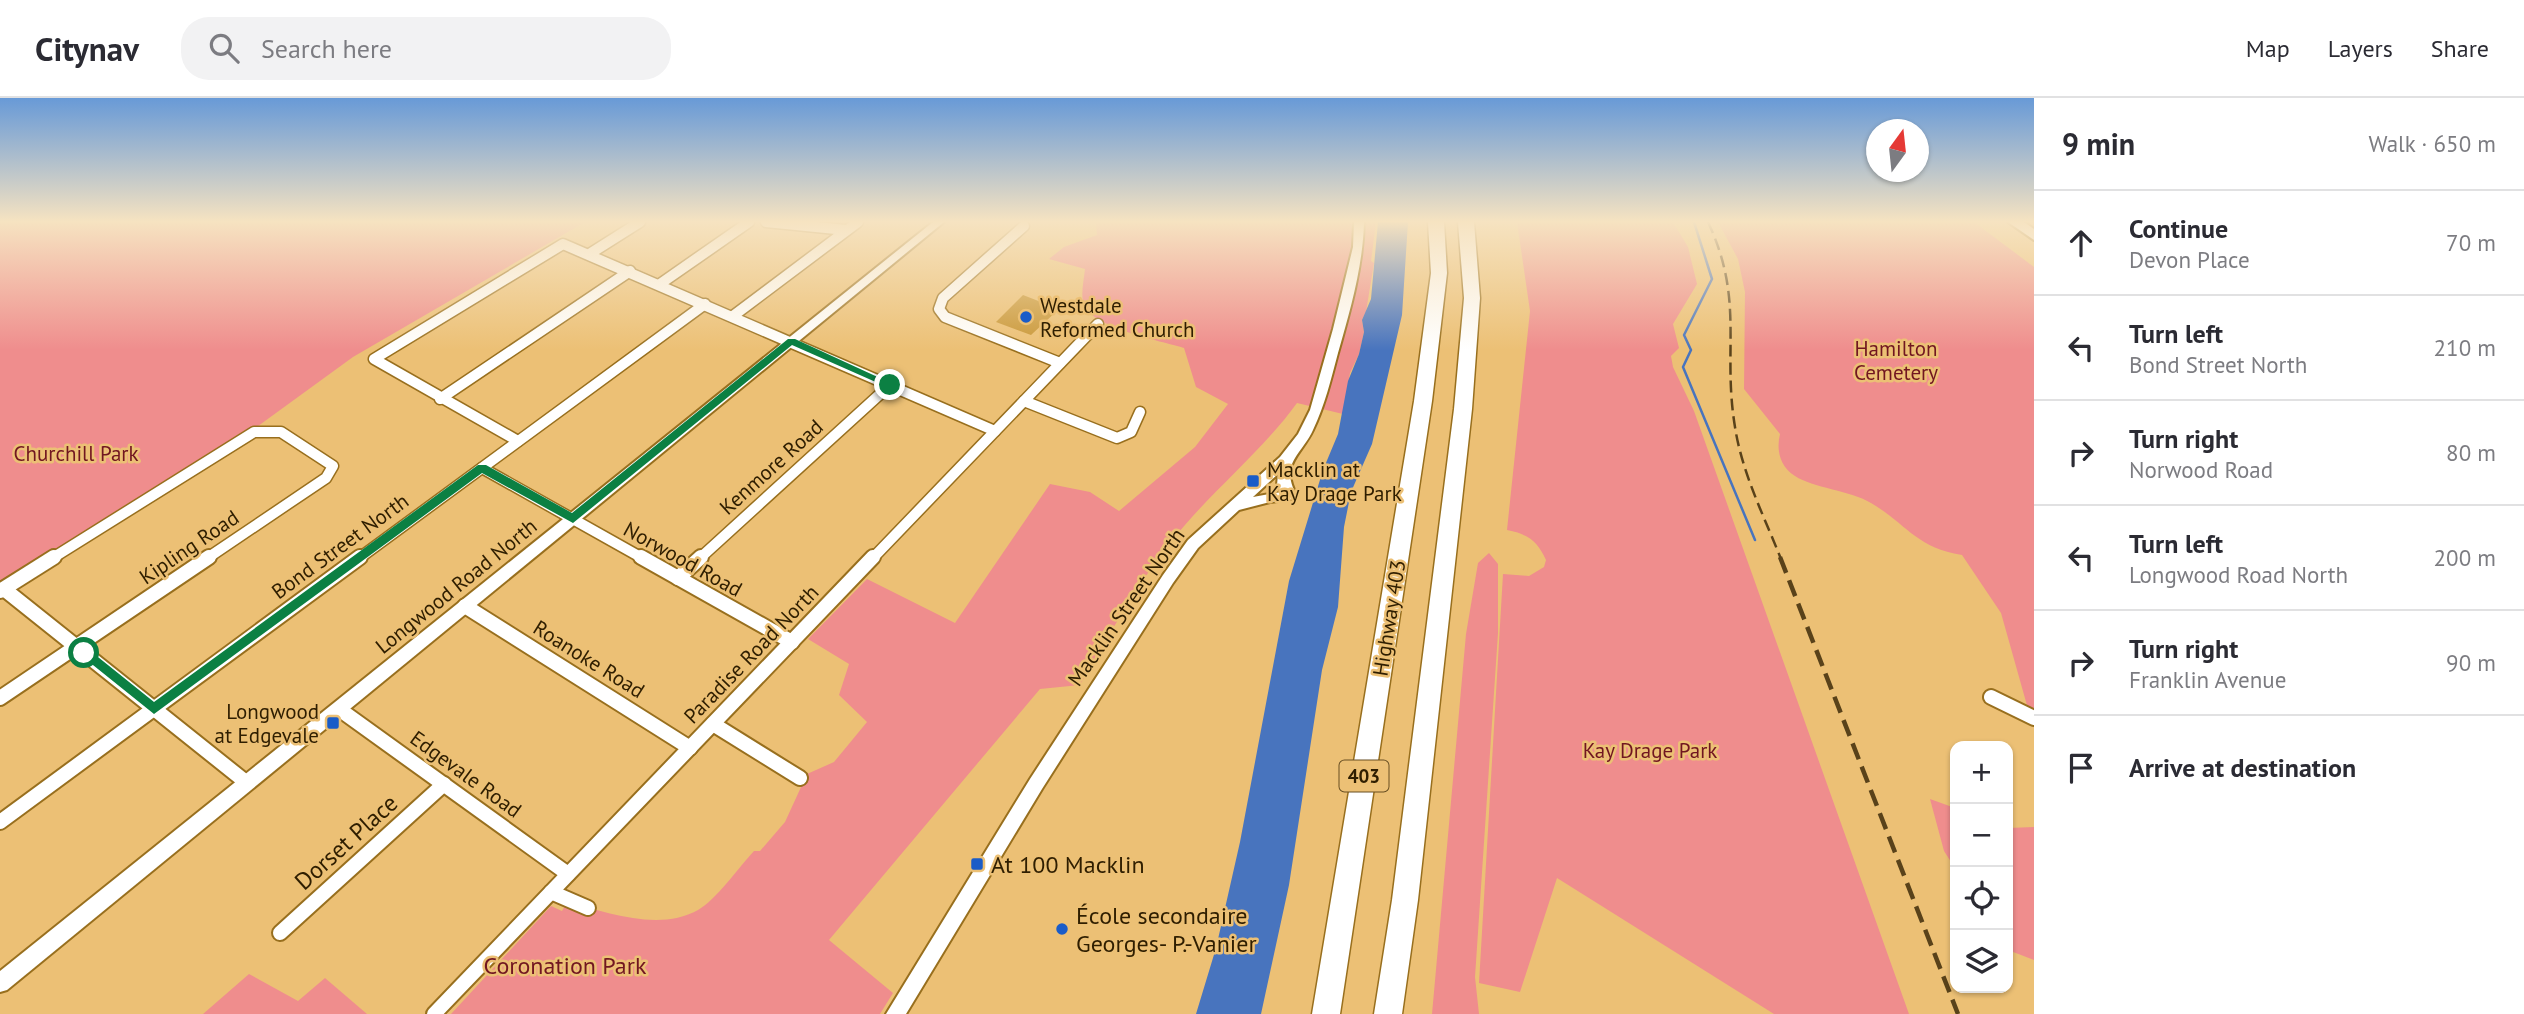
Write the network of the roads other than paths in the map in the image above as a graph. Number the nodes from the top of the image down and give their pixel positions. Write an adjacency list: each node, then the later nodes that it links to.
1 (528, 265): 18 (street)
2 (616, 265): 10 (street)
3 (688, 265): 11 (street)
4 (800, 265): 13 (street)
5 (886, 265): 15 (street, Longwood Road North)
6 (980, 265): 16 (street)
7 (1354, 265): 23 (street, Macklin Street North)
8 (1439, 265): 51 (highway, Highway 403 / 403)
9 (1469, 265): 45 (highway, 403)
10 (630, 271): 11 (street); 18 (street)
11 (660, 284): 12 (street)
12 (705, 304): 13 (street); 22 (street, Bond Street North)
13 (733, 316): 15 (street)
14 (1098, 324): 16 (street, Paradise Road North)
15 (791, 341): 17 (street); 26 (street, Longwood Road North)
16 (1060, 363): 19 (street, Paradise Road North)
17 (890, 385): 21 (street); 27 (street, Kenmore Road)
18 (440, 399): 22 (street)
19 (1024, 401): 20 (street); 21 (street, Paradise Road North)
20 (1140, 412)
21 (995, 431): 30 (street, Paradise Road North)
22 (518, 441): 24 (street, Bond Street North)
23 (1285, 460): 25 (street, Macklin Street North); 25 (street)
24 (482, 468): 26 (street, Norwood Road); 34 (street, Bond Street North)
25 (1233, 508): 50 (street, Macklin Street North)
26 (573, 519): 27 (street, Norwood Road); 29 (street, Longwood Road North)
27 (678, 578): 30 (street, Norwood Road)
28 (2, 590): 31 (street); 31 (street, Kipling Road)
29 (465, 606): 35 (street, Longwood Road North); 38 (street, Roanoke Road)
30 (792, 642): 37 (street, Paradise Road North)
31 (76, 646): 33 (street, Kipling Road); 34 (street)
32 (1991, 697): 36 (street)
33 (0, 698)
34 (154, 709): 40 (street); 42 (street, Bond Street North)
35 (339, 709): 40 (street, Longwood Road North); 41 (street, Edgevale Road)
36 (2034, 718)
37 (713, 724): 38 (street, Paradise Road North); 39 (street)
38 (690, 748): 43 (street, Paradise Road North)
39 (800, 778)
40 (247, 783): 48 (street, Longwood Road North)
41 (444, 785): 43 (street, Edgevale Road); 47 (street, Dorset Place)
42 (0, 822)
43 (568, 874): 44 (street, Paradise Road North)
44 (551, 892): 46 (street); 49 (street, Paradise Road North)
45 (1405, 900): 52 (highway, 403); 53 (highway)
46 (588, 908)
47 (279, 933)
48 (0, 983)
49 (434, 1014)
50 (895, 1014)
51 (1326, 1014)
52 (1388, 1014)
53 (1404, 1014)

